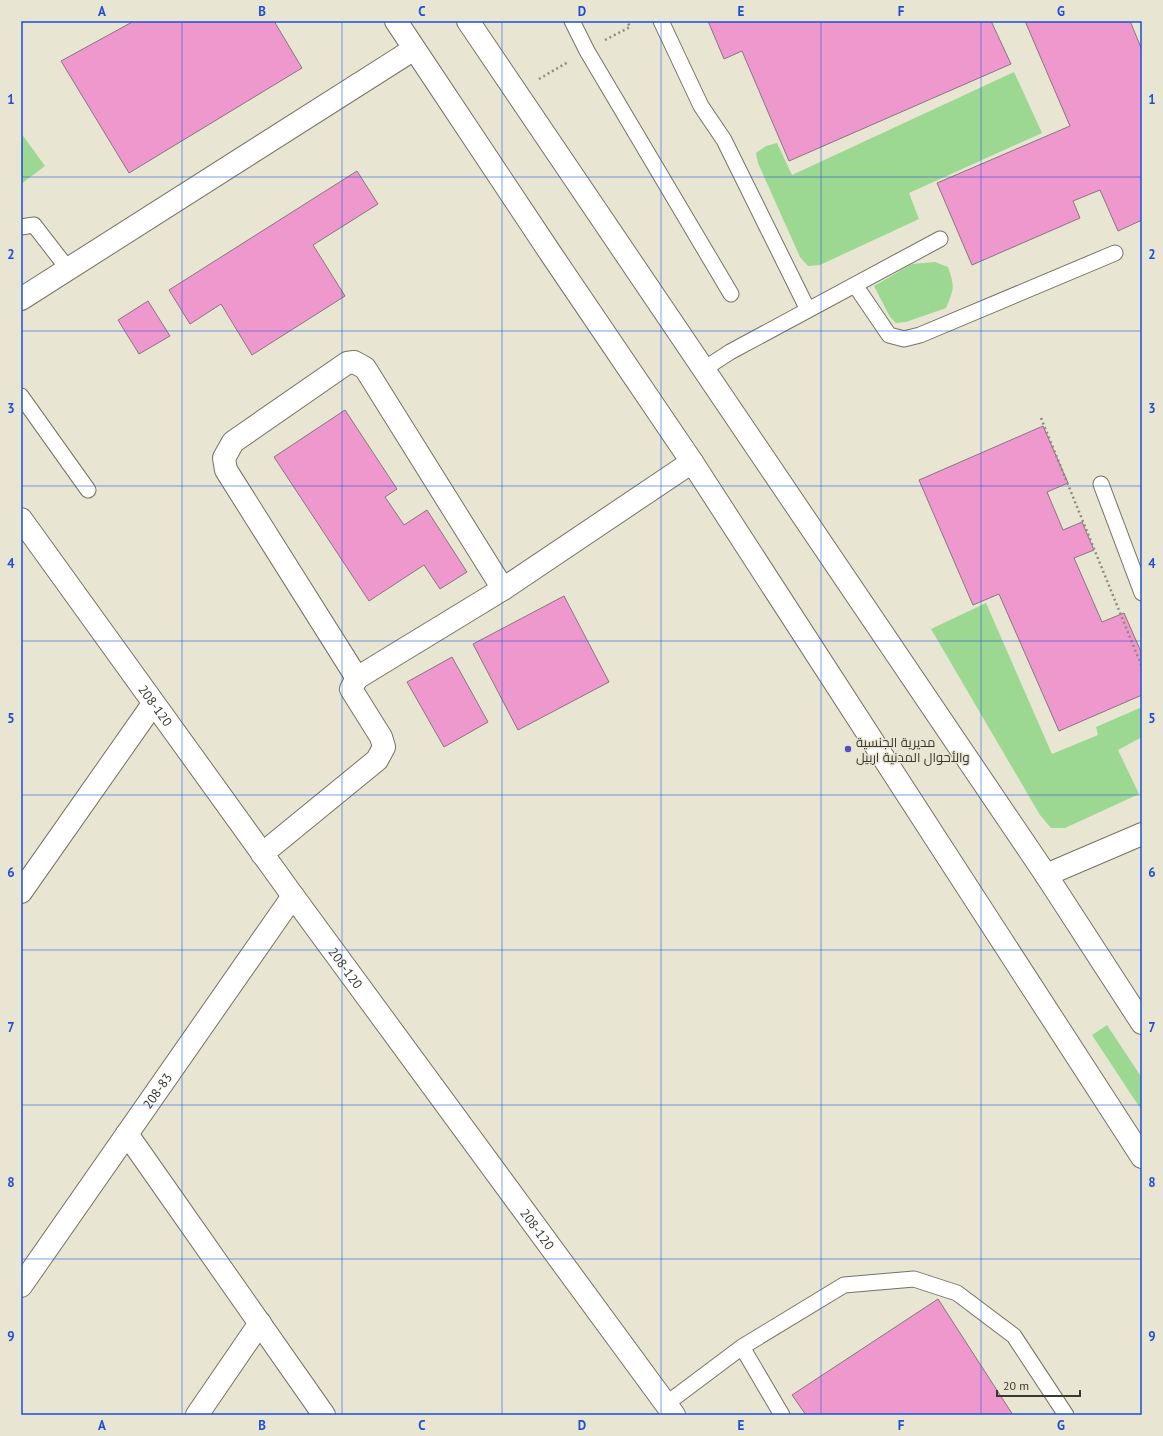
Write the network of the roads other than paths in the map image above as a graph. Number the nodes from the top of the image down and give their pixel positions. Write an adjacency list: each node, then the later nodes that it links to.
1 (396, 21): 5 (street)
2 (468, 21): 14 (street)
3 (572, 21): 11 (lane)
4 (661, 21): 13 (lane)
5 (414, 49): 9 (street); 16 (street)
6 (21, 227): 9 (lane)
7 (940, 239): 10 (lane)
8 (1115, 253): 10 (lane)
9 (68, 270): 12 (street)
10 (855, 285): 13 (lane)
11 (731, 294)
12 (21, 299)
13 (808, 310): 14 (lane)
14 (704, 369): 26 (street)
15 (21, 396): 18 (lane)
16 (692, 462): 20 (street); 31 (street)
17 (1101, 484): 21 (lane)
18 (88, 490)
19 (21, 519): 23 (street, 208-120)
20 (503, 589): 22 (street); 22 (street)
21 (1142, 593)
22 (357, 678): 25 (street)
23 (153, 704): 25 (street, 208-120); 27 (street)
24 (1142, 834): 26 (street)
25 (262, 854): 28 (street, 208-120)
26 (1046, 875): 29 (street)
27 (21, 892)
28 (293, 896): 30 (street, 208-83); 35 (street, 208-120)
29 (1142, 1023)
30 (127, 1134): 32 (street, 208-83); 33 (street)
31 (1142, 1157)
32 (21, 1286)
33 (260, 1323): 36 (street); 37 (street)
34 (742, 1347): 35 (lane); 38 (lane); 39 (lane)
35 (670, 1409)
36 (197, 1415)
37 (324, 1415)
38 (782, 1415)
39 (1066, 1415)

